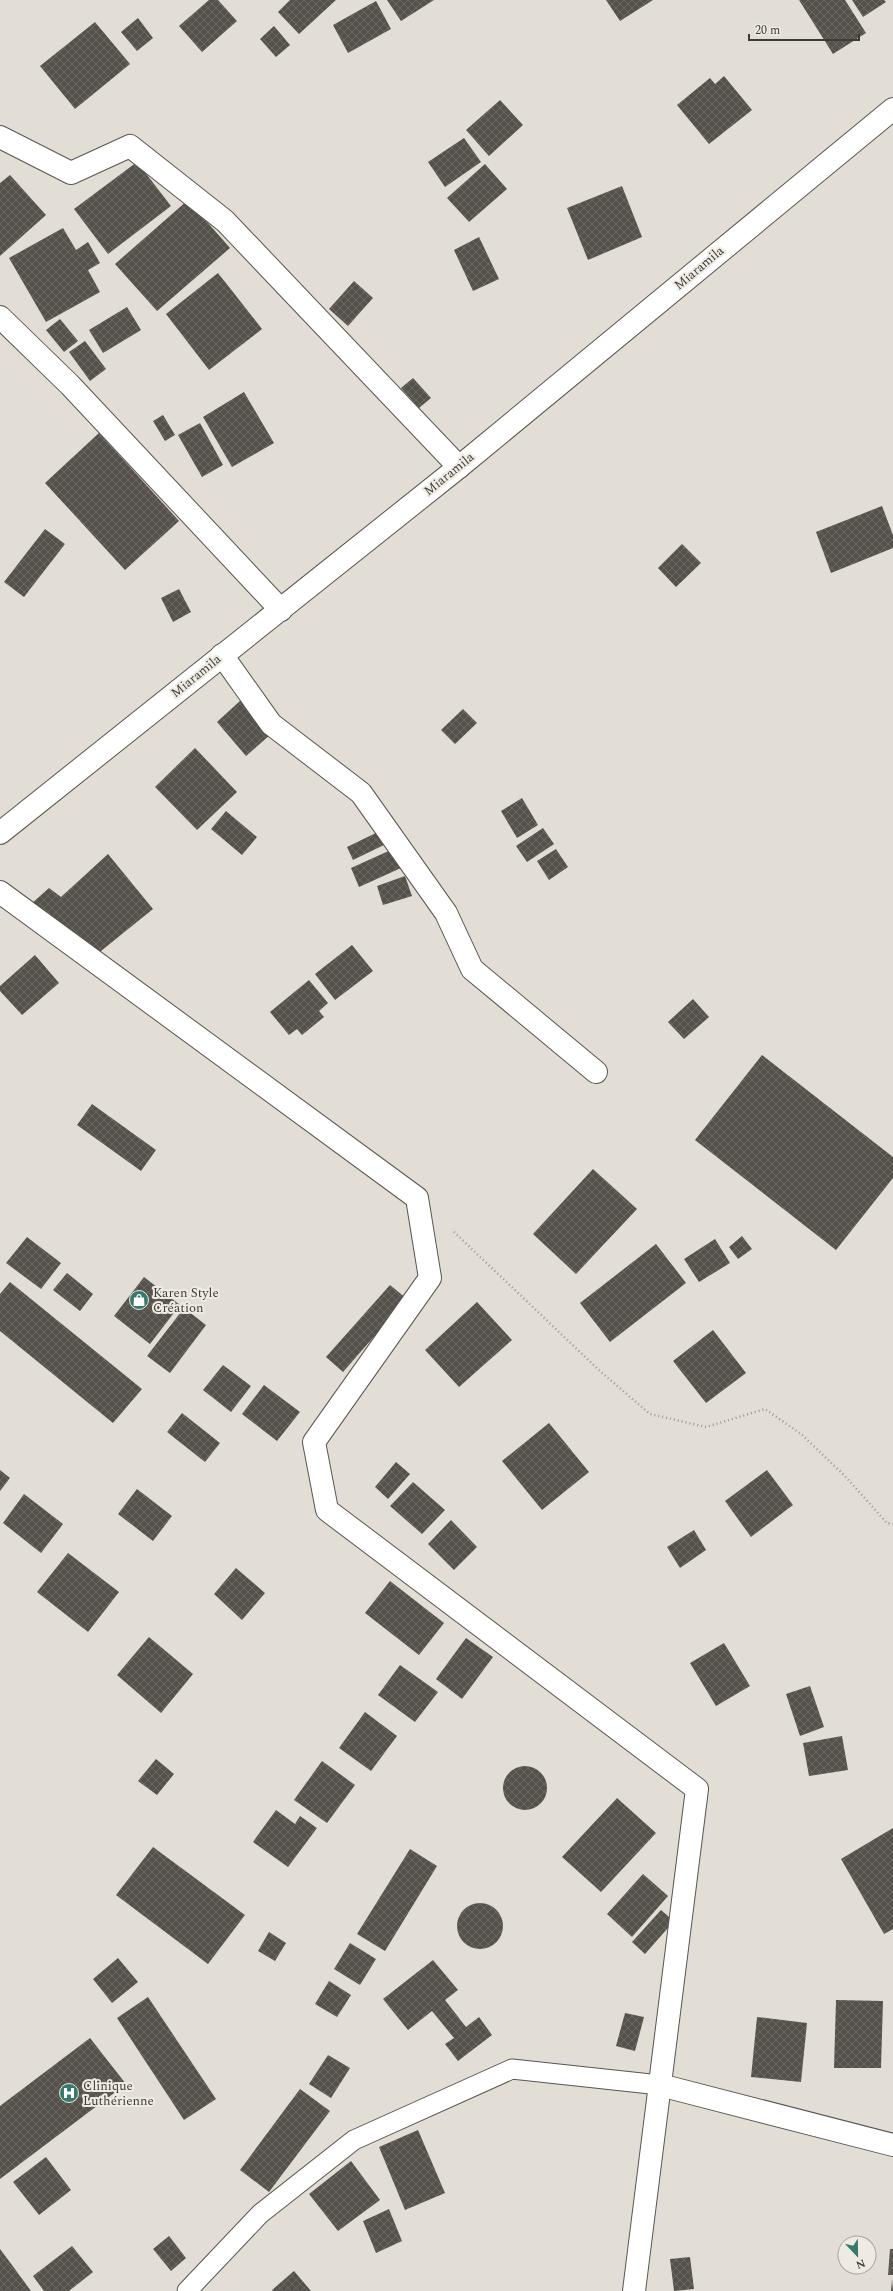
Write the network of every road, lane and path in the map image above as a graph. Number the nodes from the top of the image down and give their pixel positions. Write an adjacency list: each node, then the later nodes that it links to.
1 (893, 109): 4 (street, Miaramila)
2 (0, 137): 4 (street)
3 (0, 317): 5 (street)
4 (459, 467): 5 (street, Miaramila)
5 (281, 610): 6 (street, Miaramila)
6 (222, 655): 7 (street, Miaramila); 9 (street)
7 (0, 832)
8 (0, 892): 12 (street)
9 (596, 1072)
10 (452, 1230): 11 (path)
11 (893, 1524)
12 (660, 2086): 13 (street); 14 (lane); 15 (street)
13 (893, 2145)
14 (187, 2291)
15 (634, 2291)

